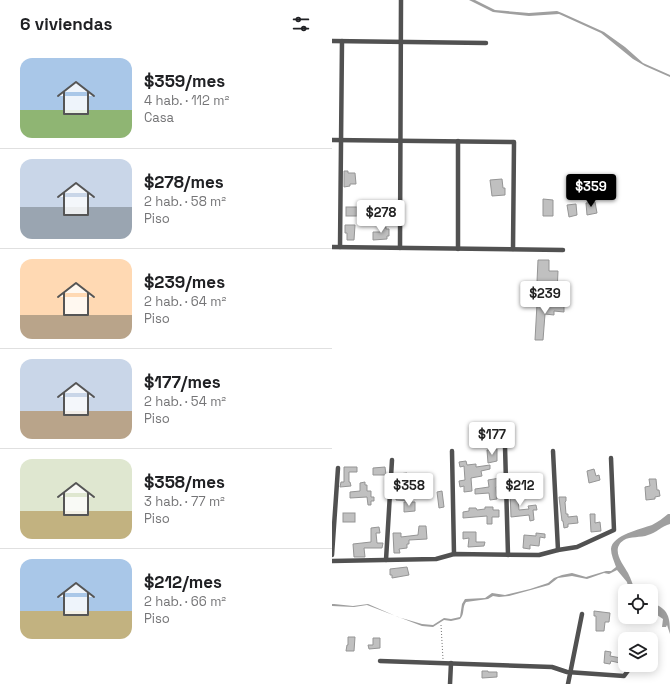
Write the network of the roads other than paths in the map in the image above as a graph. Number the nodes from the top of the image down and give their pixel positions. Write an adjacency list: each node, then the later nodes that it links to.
1 (401, 0): 4 (street)
2 (332, 41): 3 (street)
3 (342, 41): 4 (street); 7 (street)
4 (401, 42): 5 (street); 8 (street)
5 (486, 43)
6 (332, 140): 7 (street)
7 (341, 140): 8 (street); 11 (street)
8 (401, 140): 9 (street); 12 (street)
9 (458, 141): 13 (street); 14 (street)
10 (332, 247): 11 (street)
11 (340, 247): 12 (street)
12 (400, 248): 13 (street)
13 (458, 249): 14 (street)
14 (513, 249): 15 (street)
15 (563, 250)
16 (504, 446): 25 (street)
17 (452, 451): 23 (street)
18 (553, 451): 22 (street)
19 (611, 458): 22 (street)
20 (392, 460): 26 (street)
21 (338, 468): 24 (street)
22 (558, 550): 25 (street)
23 (454, 554): 25 (street); 26 (street)
24 (332, 555)
25 (508, 555)
26 (386, 560): 27 (street)
27 (332, 561)
28 (582, 614): 31 (street)
29 (380, 661): 30 (street)
30 (451, 663): 31 (street); 33 (street)
31 (570, 672): 32 (street); 34 (street)
32 (627, 672)
33 (450, 684)
34 (568, 684)

